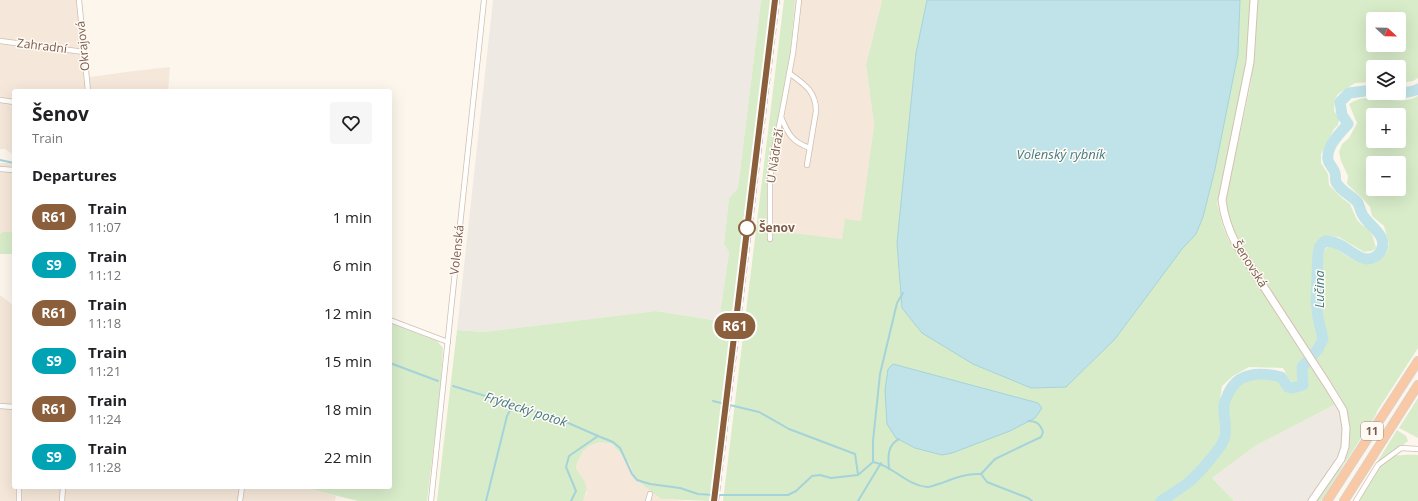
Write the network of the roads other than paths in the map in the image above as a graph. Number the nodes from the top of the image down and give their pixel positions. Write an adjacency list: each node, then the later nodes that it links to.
1 (79, 0): 6 (street, Okrajová)
2 (484, 0): 18 (street, Volenská)
3 (799, 0): 7 (street, U Nádraží)
4 (1254, 0): 33 (main road, Šenovská)
5 (0, 41): 6 (street, Zahradní)
6 (84, 52): 8 (street, Okrajová)
7 (789, 73): 11 (street, U Nádraží); 12 (street)
8 (88, 89)
9 (0, 100): 10 (street)
10 (12, 102)
11 (781, 117): 12 (street); 16 (street, U Nádraží)
12 (810, 148): 13 (street)
13 (808, 165)
14 (0, 169): 15 (street)
15 (12, 170)
16 (770, 239)
17 (392, 321): 18 (street)
18 (448, 342): 31 (street, Volenská)
19 (1418, 361): 34 (highway, 11)
20 (1418, 385): 35 (highway, 11)
21 (0, 406): 22 (street)
22 (12, 407)
23 (1418, 449): 36 (street)
24 (19, 489): 28 (street)
25 (63, 489): 29 (street)
26 (242, 489): 30 (street)
27 (650, 494): 32 (street)
28 (19, 501)
29 (62, 501)
30 (240, 501)
31 (431, 501)
32 (648, 501)
33 (1312, 501)
34 (1327, 501)
35 (1344, 501)
36 (1356, 501)

